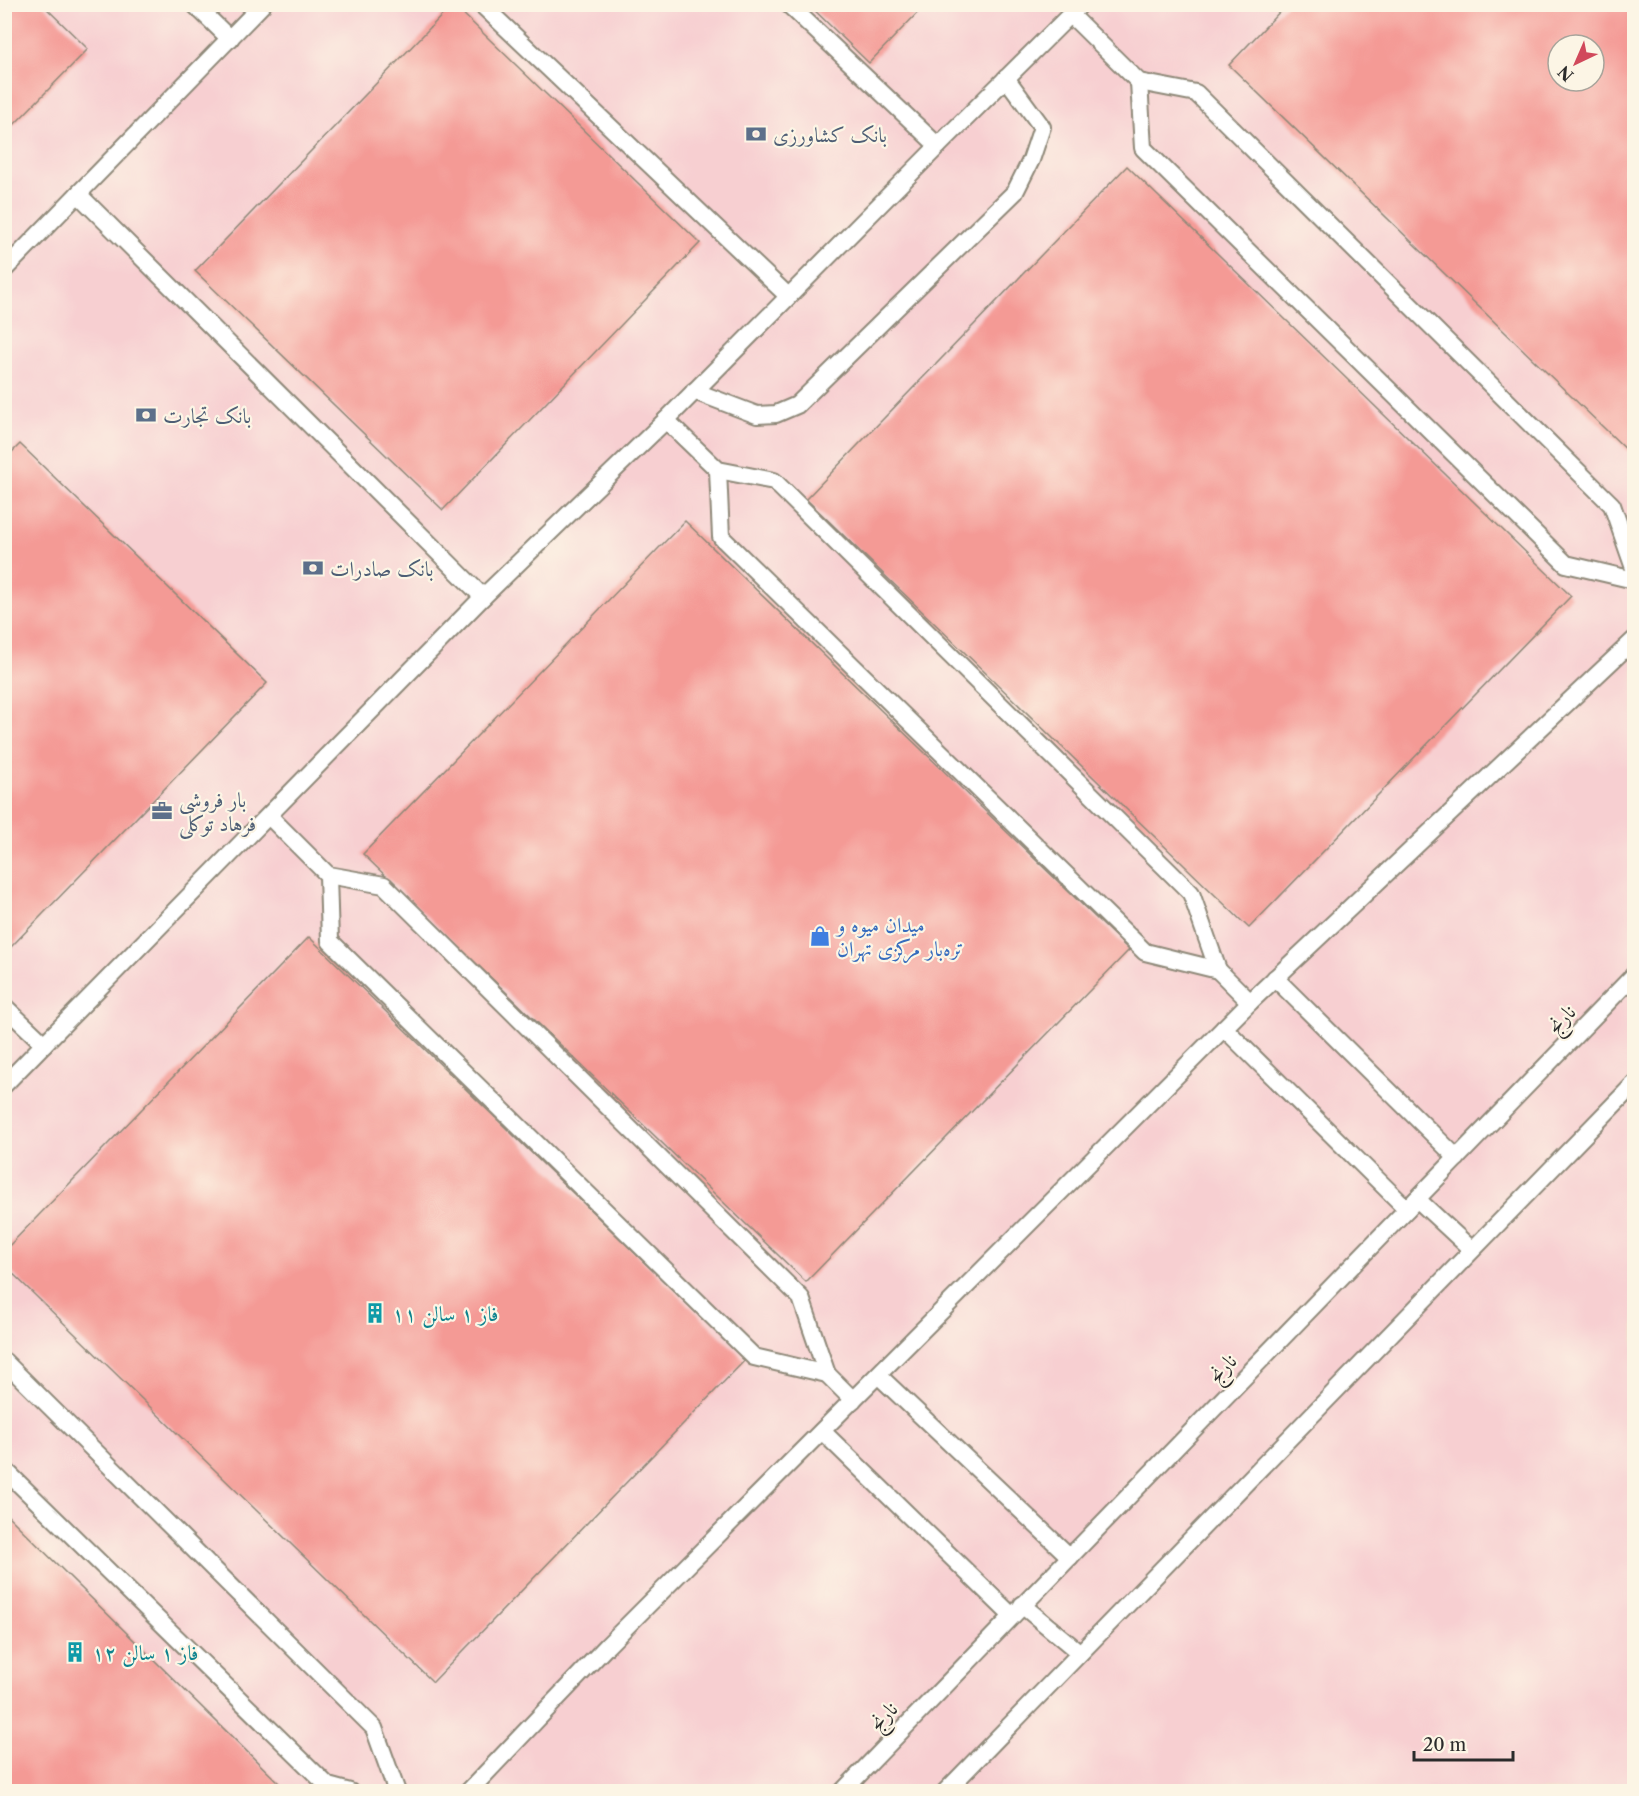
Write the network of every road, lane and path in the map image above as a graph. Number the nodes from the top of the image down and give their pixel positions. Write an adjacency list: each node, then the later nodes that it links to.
1 (194, 4): 6 (lane)
2 (263, 4): 6 (lane)
3 (481, 4): 12 (lane)
4 (788, 4): 9 (lane)
5 (1076, 10): 7 (lane); 8 (lane)
6 (230, 39): 10 (lane)
7 (1006, 78): 9 (lane); 13 (lane)
8 (1139, 82): 16 (lane); 17 (lane)
9 (938, 146): 12 (lane)
10 (78, 194): 11 (lane); 18 (lane)
11 (4, 270)
12 (788, 296): 13 (lane)
13 (694, 391): 14 (lane)
14 (666, 420): 15 (lane); 18 (lane)
15 (718, 470): 22 (lane); 22 (lane)
16 (1635, 568)
17 (1635, 580)
18 (483, 597): 20 (lane)
19 (1635, 640): 24 (lane)
20 (269, 816): 21 (lane); 28 (lane)
21 (328, 875): 35 (lane); 35 (lane)
22 (1218, 970): 25 (lane)
23 (1635, 975): 31 (lane, نارنج)
24 (1275, 978): 25 (lane); 31 (lane)
25 (1250, 1002): 27 (lane)
26 (4, 1006): 28 (lane)
27 (1224, 1028): 32 (lane); 36 (lane)
28 (44, 1044): 30 (lane)
29 (1635, 1084): 33 (lane)
30 (4, 1085)
31 (1457, 1158): 32 (lane, نارنج)
32 (1412, 1204): 33 (lane); 40 (lane, نارنج)
33 (1472, 1250): 42 (lane)
34 (4, 1361): 44 (lane)
35 (827, 1374): 37 (lane)
36 (878, 1375): 37 (lane); 40 (lane)
37 (853, 1400): 38 (lane)
38 (822, 1431): 41 (lane); 45 (lane)
39 (4, 1469): 43 (lane)
40 (1070, 1557): 41 (lane, نارنج)
41 (1017, 1610): 42 (lane); 46 (lane, نارنج)
42 (1080, 1653): 47 (lane)
43 (350, 1791)
44 (397, 1791)
45 (468, 1791)
46 (842, 1791)
47 (945, 1791)

